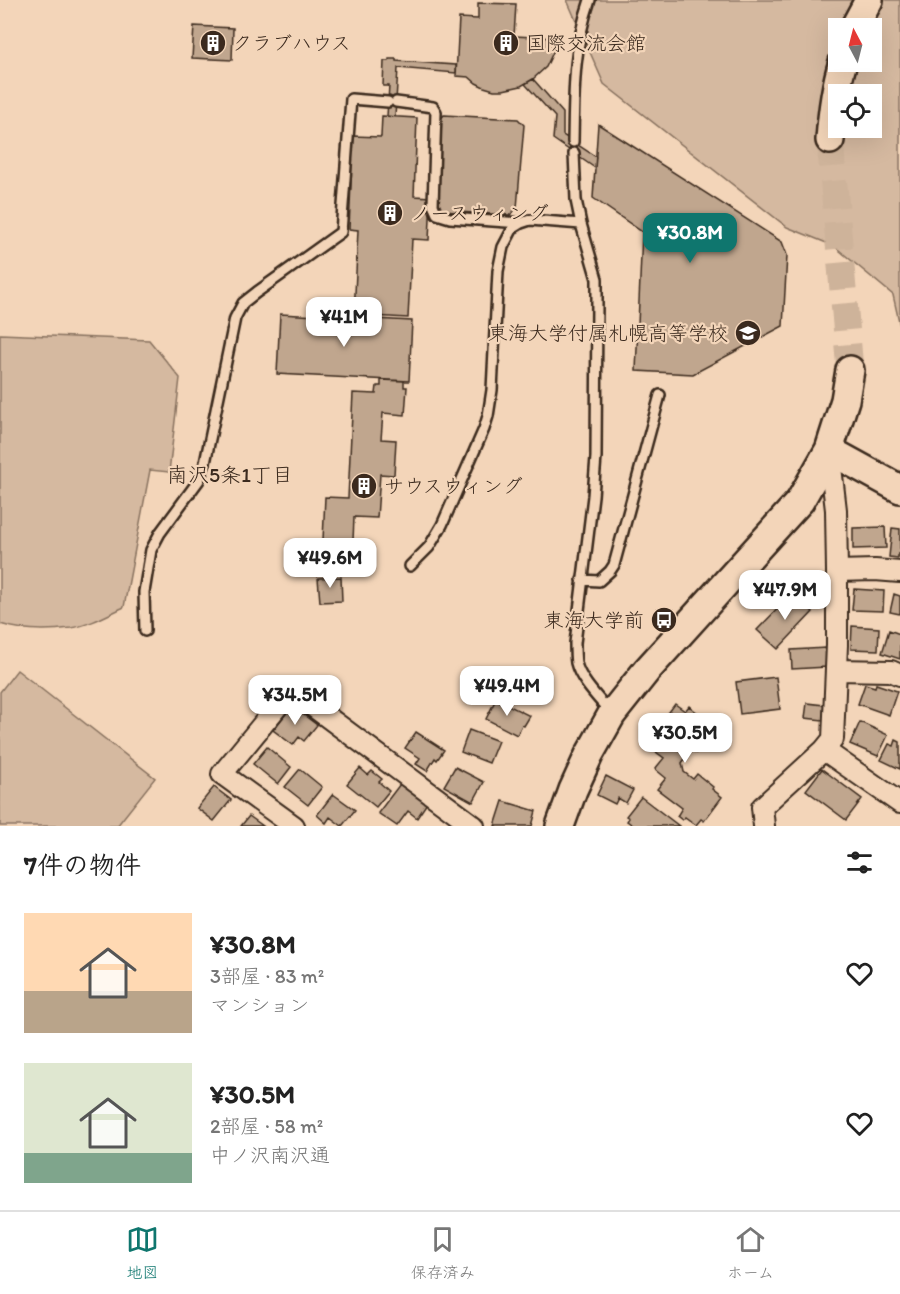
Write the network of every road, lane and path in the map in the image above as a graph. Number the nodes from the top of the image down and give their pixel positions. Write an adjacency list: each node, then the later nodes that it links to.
1 (590, 0): 6 (lane)
2 (869, 0): 3 (street)
3 (859, 18)
4 (840, 72): 5 (street)
5 (830, 140)
6 (573, 142)
7 (574, 153): 9 (lane)
8 (520, 223): 9 (lane); 14 (lane); 18 (lane)
9 (580, 224): 17 (lane)
10 (849, 370): 12 (street)
11 (660, 395): 17 (lane)
12 (829, 450): 13 (street); 15 (street); 21 (street)
13 (899, 487)
14 (410, 566)
15 (837, 571): 16 (street); 19 (street)
16 (900, 572)
17 (582, 580): 21 (lane)
18 (145, 631)
19 (836, 670): 20 (street); 22 (street)
20 (900, 675)
21 (612, 714): 26 (street)
22 (824, 750): 23 (street); 27 (street)
23 (900, 803)
24 (294, 826): 25 (street)
25 (474, 826)
26 (560, 826)
27 (764, 826)

